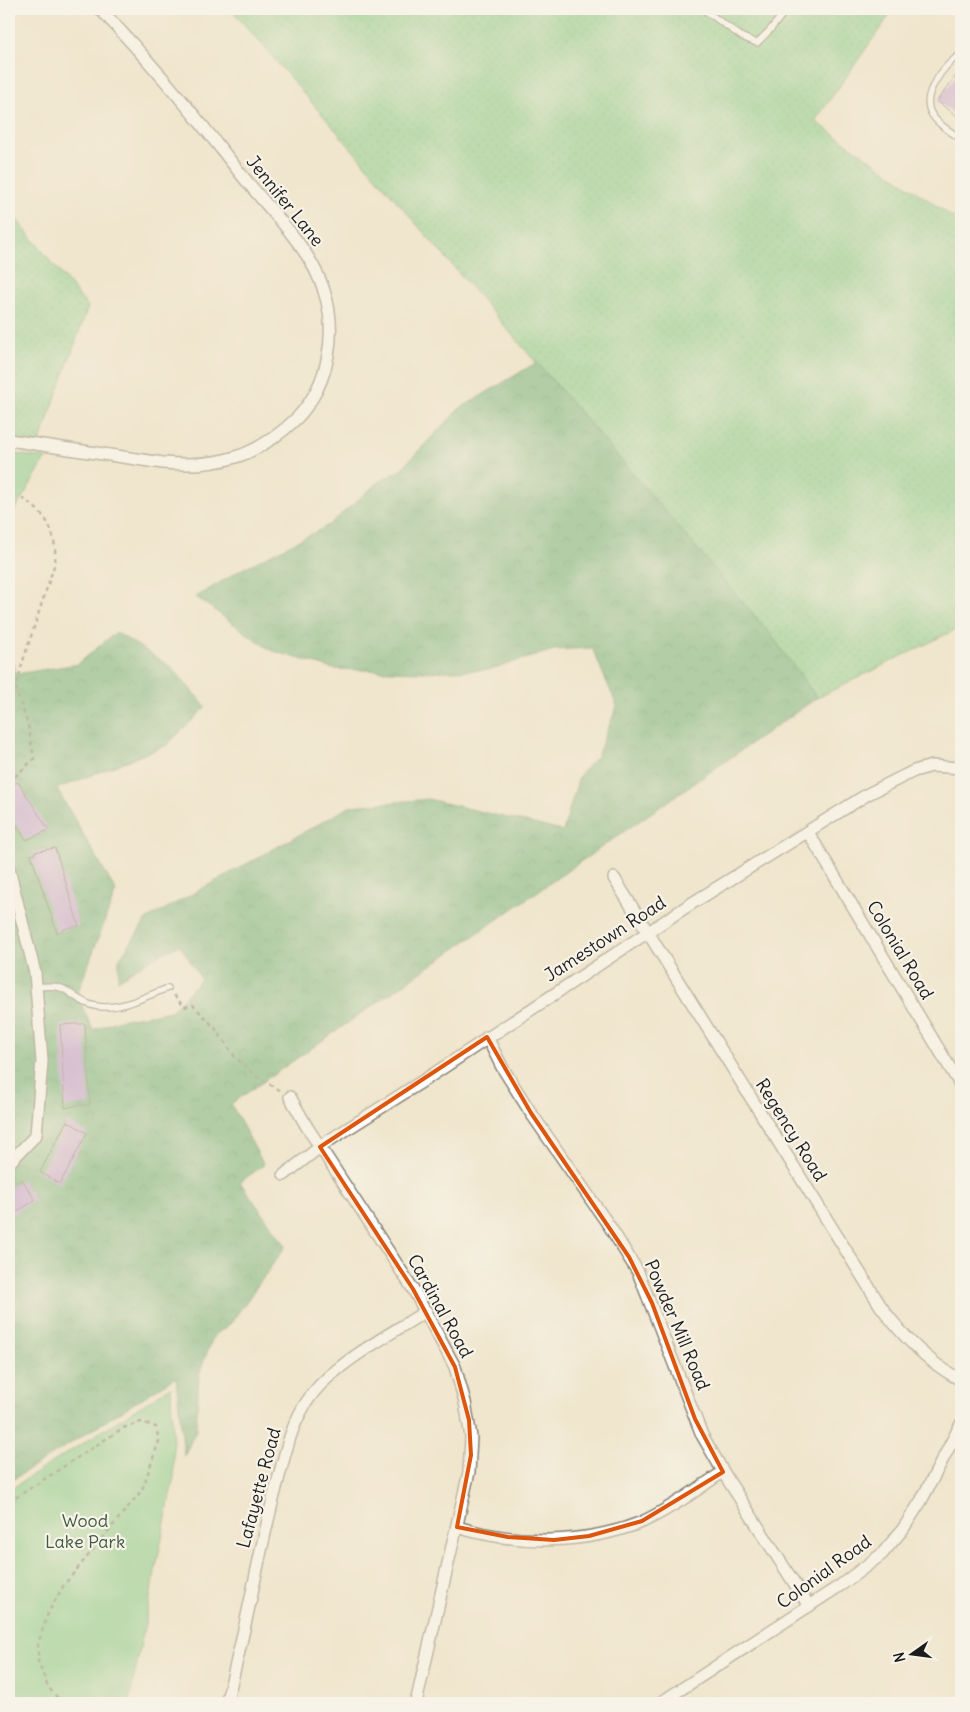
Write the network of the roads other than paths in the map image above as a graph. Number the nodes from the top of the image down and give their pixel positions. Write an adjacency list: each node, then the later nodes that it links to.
1 (100, 9): 6 (street, Jennifer Lane)
2 (703, 9): 3 (lane)
3 (787, 9)
4 (961, 54): 5 (lane)
5 (961, 139)
6 (9, 440)
7 (961, 768): 8 (street, Jamestown Road)
8 (808, 832): 11 (street, Jamestown Road); 15 (street, Colonial Road)
9 (9, 869): 12 (street)
10 (614, 878): 11 (street, Regency Road)
11 (647, 933): 14 (street, Jamestown Road); 21 (street, Regency Road)
12 (36, 987): 13 (lane); 18 (street)
13 (168, 988)
14 (488, 1038): 17 (street, Jamestown Road); 23 (street, Powder Mill Road)
15 (961, 1086)
16 (290, 1097): 17 (street, Cardinal Road)
17 (320, 1147): 19 (street, Jamestown Road); 20 (street, Cardinal Road)
18 (9, 1163)
19 (284, 1175)
20 (426, 1311): 24 (street, Cardinal Road); 26 (street, Lafayette Road)
21 (961, 1380)
22 (961, 1424): 25 (street, Colonial Road)
23 (724, 1472): 24 (street); 25 (street, Powder Mill Road)
24 (457, 1527): 27 (street, Cardinal Road)
25 (809, 1606): 28 (street, Colonial Road)
26 (226, 1703)
27 (416, 1703)
28 (660, 1703)

